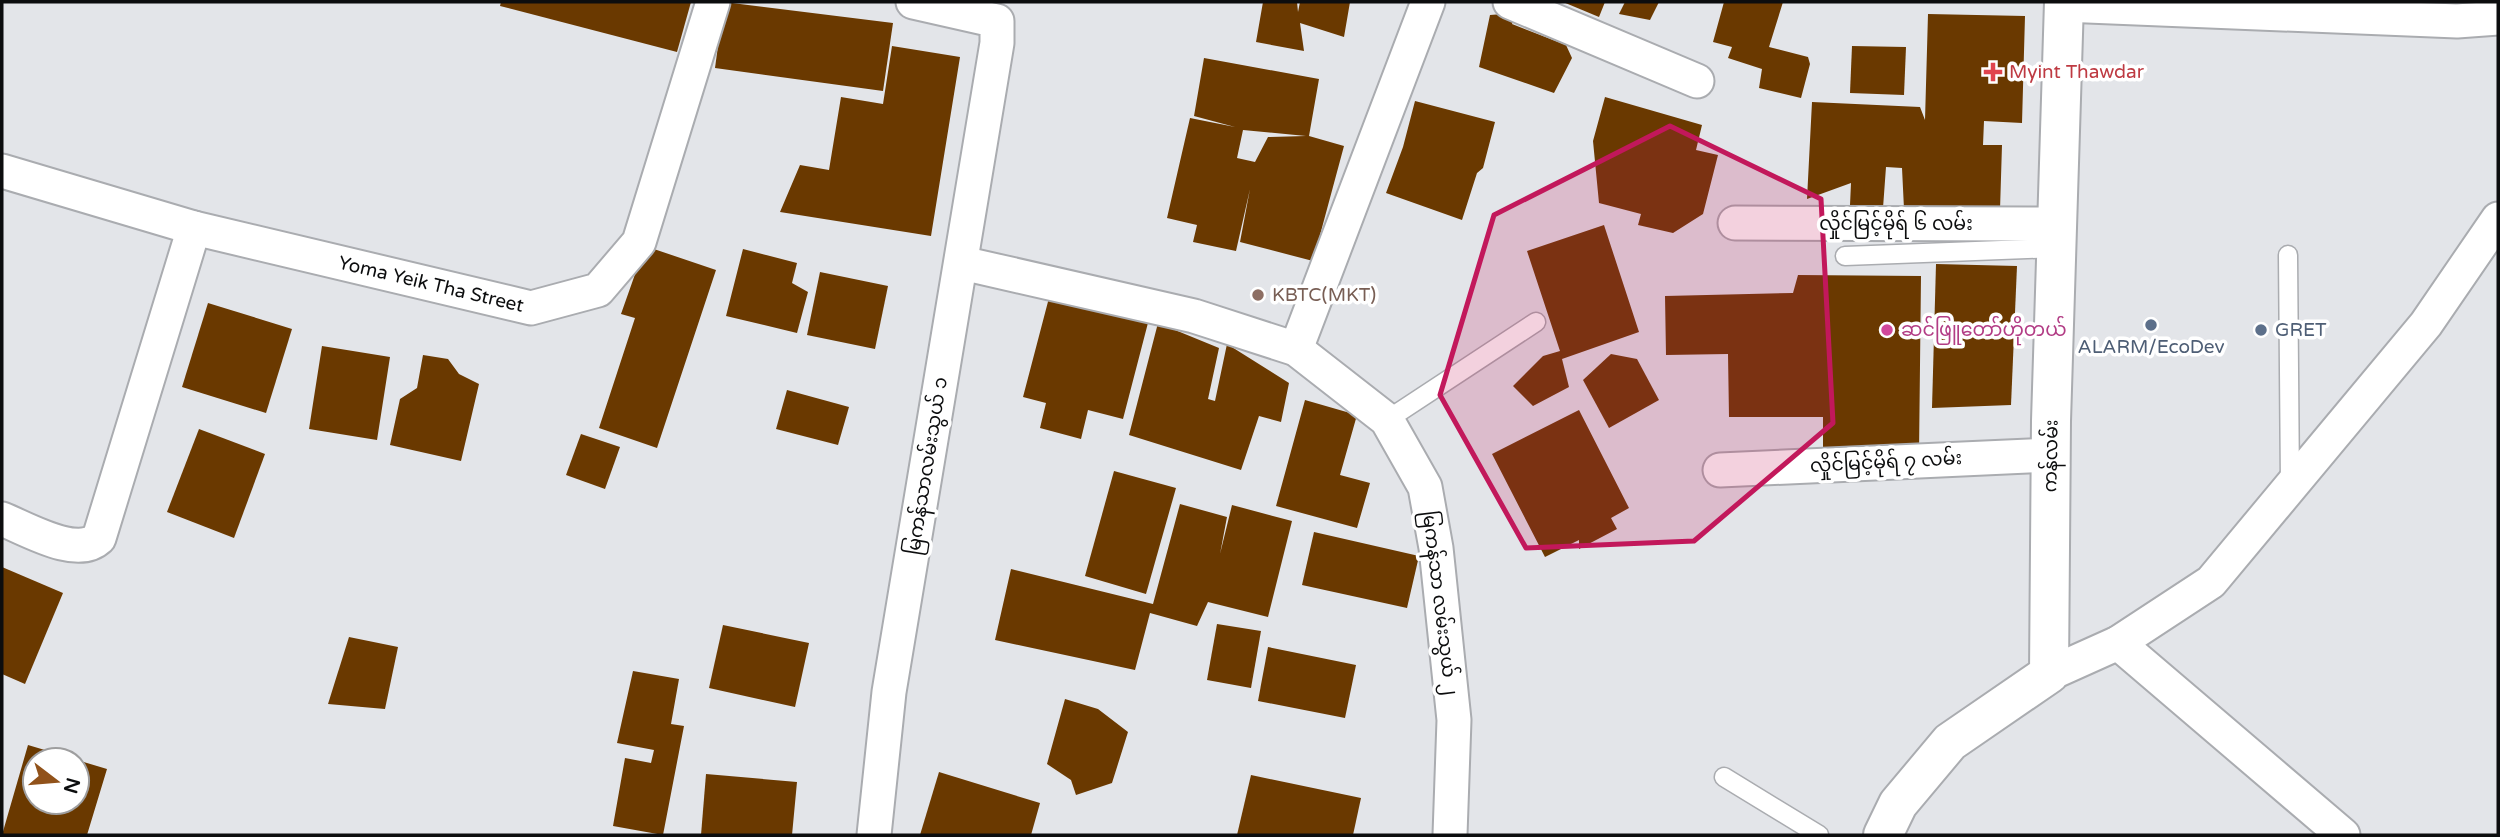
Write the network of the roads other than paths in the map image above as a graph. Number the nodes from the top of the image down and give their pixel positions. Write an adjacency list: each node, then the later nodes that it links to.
1 (713, 2): 13 (street, Yoma Yeik Tha Street)
2 (913, 2): 17 (street, မြကန်သာလမ်းသွယ် ၁)
3 (1428, 2): 19 (street)
4 (1510, 2): 9 (street)
5 (2064, 3): 6 (street); 14 (main road, ကန်လမ်း)
6 (2263, 7): 7 (street)
7 (2458, 11): 8 (street)
8 (2498, 18)
9 (1697, 81)
10 (2, 171): 13 (street, Yoma Yeik Tha Street)
11 (2498, 219): 23 (street)
12 (1735, 223): 14 (street, လှိုင်မြင့်မိုရ် ၆ လမ်း)
13 (194, 228): 24 (street)
14 (2057, 236): 15 (lane); 21 (main road, ကန်လမ်း)
15 (1844, 256)
16 (2288, 256): 23 (lane)
17 (962, 263): 19 (street, မြကန်သာ လမ်းသွယ် ၂); 28 (street, မြကန်သာလမ်းသွယ် ၁)
18 (1536, 322): 20 (lane)
19 (1296, 349): 20 (street, မြကန်သာ လမ်းသွယ် ၂)
20 (1387, 420): 29 (street, မြကန်သာ လမ်းသွယ် ၂)
21 (2051, 455): 22 (street, လှိုင်မြင့်မိုရ် ၇ လမ်း); 26 (main road, ကန်လမ်း)
22 (1720, 470)
23 (2290, 486): 25 (street)
24 (2, 519)
25 (2118, 643): 26 (street); 32 (street)
26 (2049, 674): 31 (main road)
27 (1724, 777): 30 (lane)
28 (874, 835)
29 (1450, 835)
30 (1819, 835)
31 (1883, 835)
32 (2343, 835)

